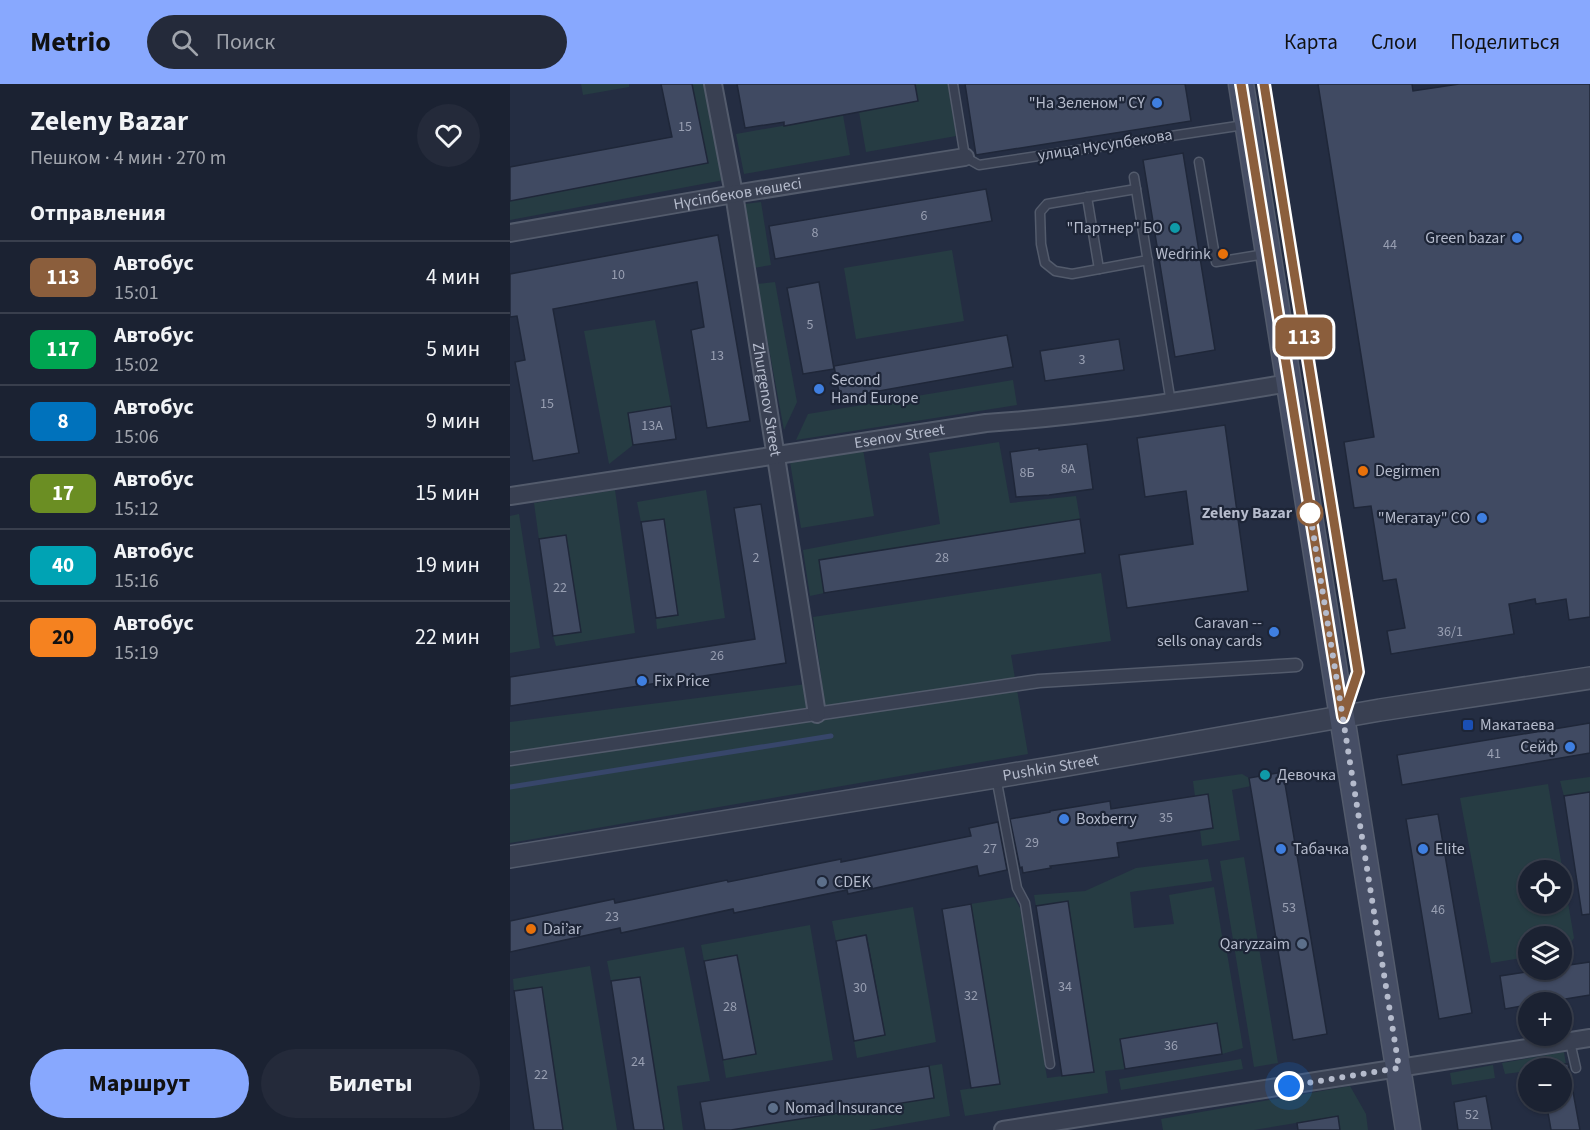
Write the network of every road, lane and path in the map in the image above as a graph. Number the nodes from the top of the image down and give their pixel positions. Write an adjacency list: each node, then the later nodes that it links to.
1 (713, 84): 10 (street, Zhurgenov Street)
2 (953, 84): 6 (lane)
3 (1241, 84): 5 (main road)
4 (1263, 84): 23 (lane)
5 (1247, 124): 6 (lane, улица Нусупбекова); 13 (main road)
6 (965, 157): 10 (street, Нүсіпбеков көшесі)
7 (1199, 162): 13 (lane)
8 (1134, 177): 9 (lane)
9 (1136, 189): 11 (lane); 14 (lane)
10 (734, 194): 12 (street, Нүсіпбеков көшесі); 18 (street, Zhurgenov Street)
11 (1087, 197): 15 (lane); 15 (lane)
12 (510, 233)
13 (1268, 253): 16 (main road)
14 (1148, 260): 15 (lane); 17 (lane)
15 (1099, 269)
16 (1289, 383): 17 (street, Esenov Street); 23 (main road)
17 (1171, 403): 18 (street, Esenov Street)
18 (776, 455): 19 (street, Esenov Street); 22 (street, Zhurgenov Street)
19 (510, 496)
20 (1296, 665): 22 (street)
21 (1590, 678): 23 (street, Pushkin Street)
22 (817, 714): 24 (street)
23 (1343, 717): 25 (street, Pushkin Street); 32 (main road)
24 (510, 759)
25 (996, 776): 26 (street, Pushkin Street); 31 (lane)
26 (510, 856)
27 (1590, 1038): 28 (street)
28 (1572, 1042)
29 (1544, 1046): 32 (street)
30 (1571, 1046): 33 (lane)
31 (1050, 1064)
32 (1399, 1068): 34 (street); 35 (main road)
33 (1576, 1068)
34 (1003, 1130)
35 (1408, 1130)

